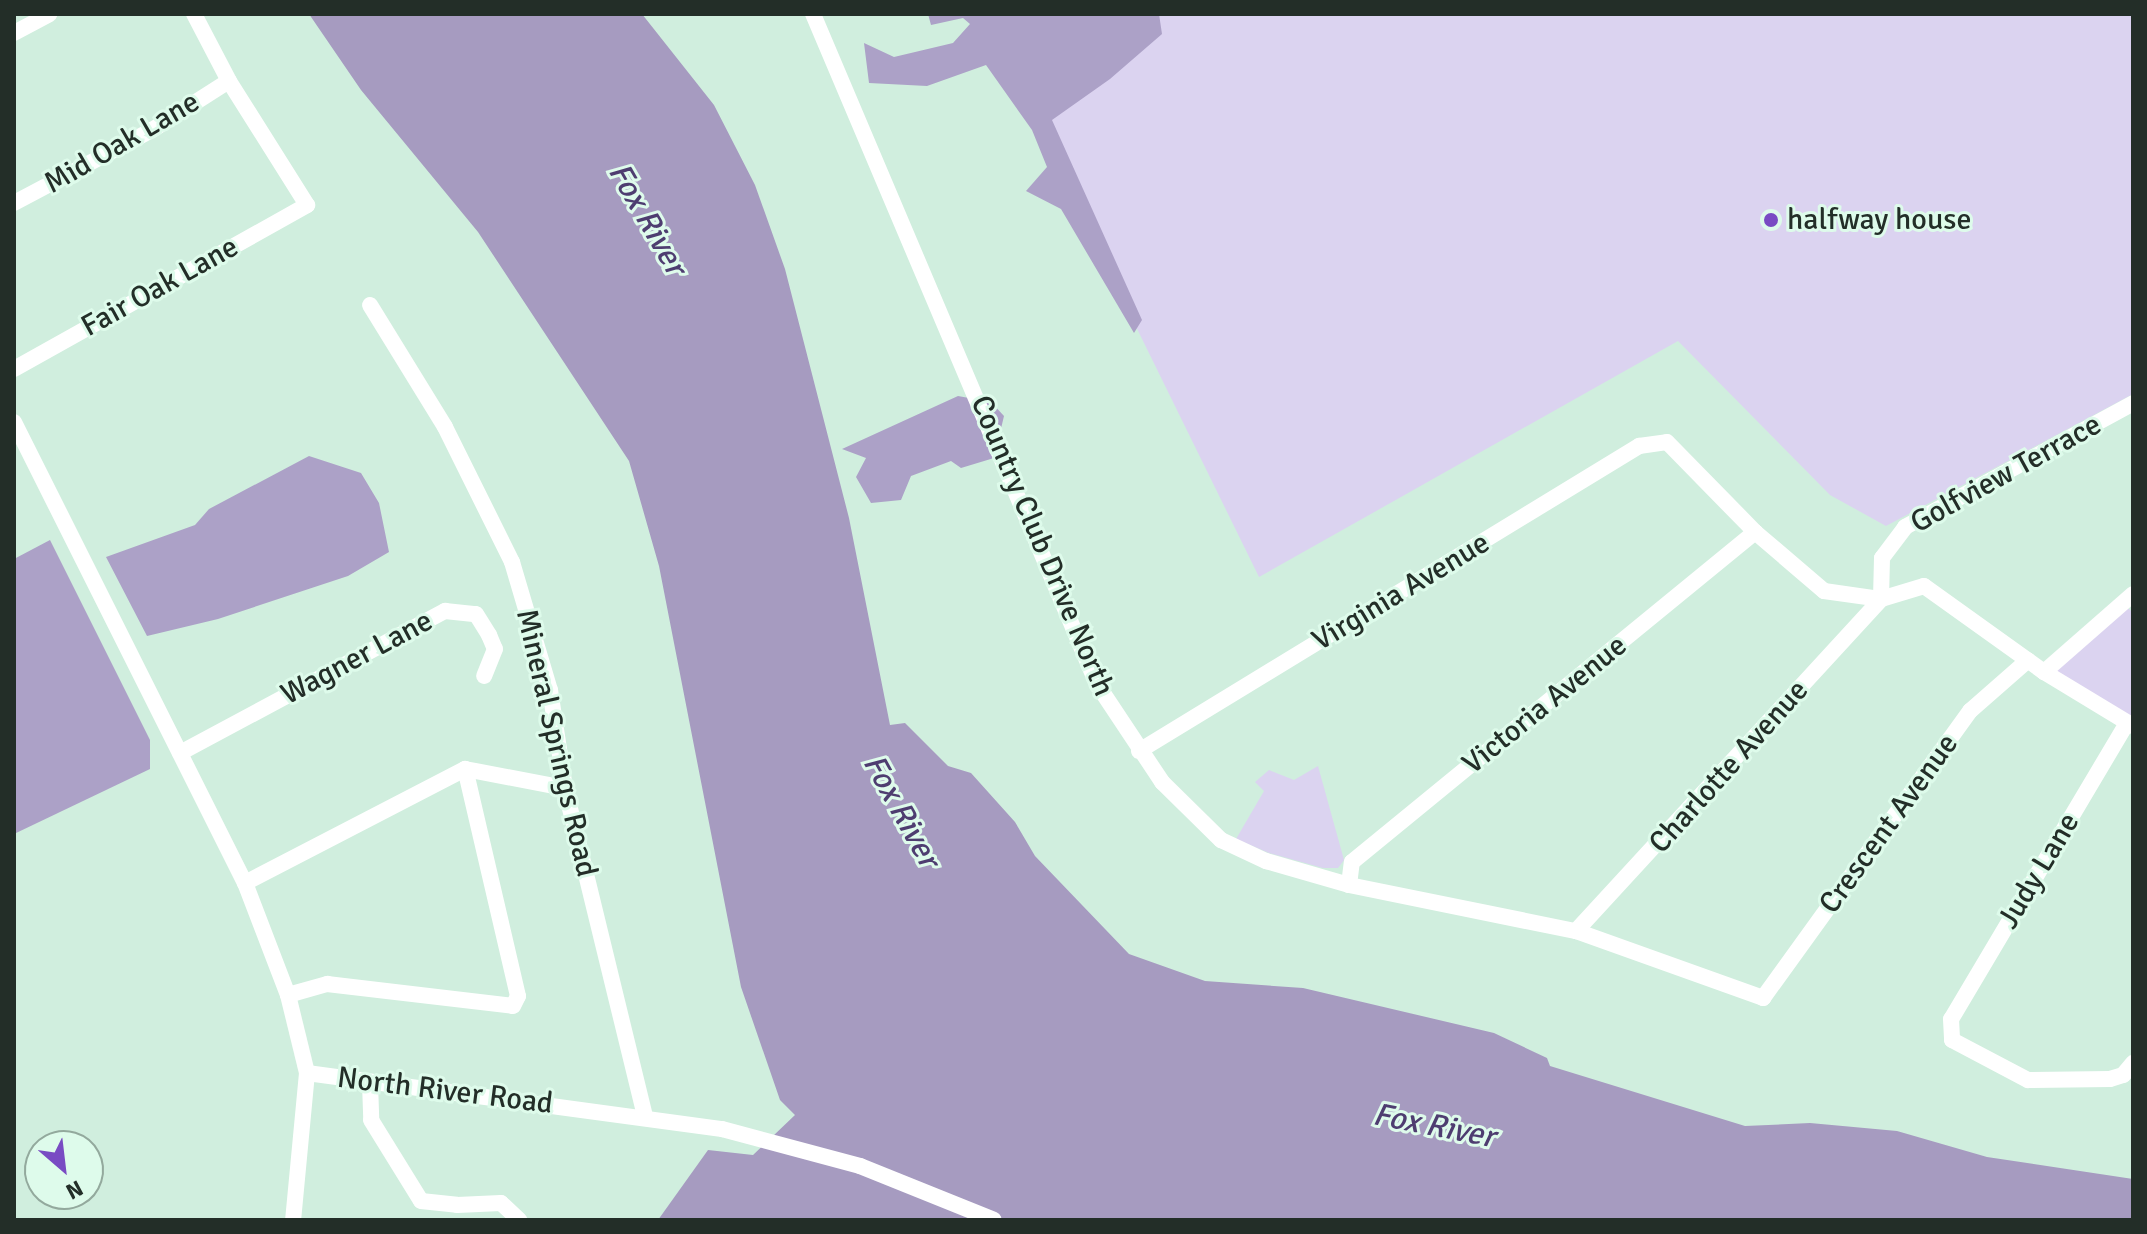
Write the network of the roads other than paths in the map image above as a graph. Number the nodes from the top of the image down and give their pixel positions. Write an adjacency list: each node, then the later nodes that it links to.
1 (49, 14): 4 (street)
2 (194, 14): 5 (street)
3 (813, 14): 18 (street, Country Club Drive North)
4 (14, 33)
5 (229, 81): 6 (street, Mid Oak Lane); 8 (street, Fair Oak Lane)
6 (14, 203)
7 (370, 305): 21 (street, Mineral Springs Road)
8 (14, 369)
9 (2133, 403): 13 (street, Golfview Terrace)
10 (14, 422): 19 (street, North River Road)
11 (1755, 532): 13 (street); 18 (street, Virginia Avenue); 23 (street, Victoria Avenue)
12 (2133, 594): 15 (street)
13 (1881, 599): 14 (street); 24 (street, Charlotte Avenue)
14 (2028, 660): 15 (street); 26 (street, Crescent Avenue)
15 (2044, 672): 17 (street)
16 (484, 676): 19 (street, Wagner Lane)
17 (2130, 724): 27 (street, Judy Lane)
18 (1139, 751): 23 (street, Country Club Drive North)
19 (180, 753): 22 (street, North River Road)
20 (465, 769): 21 (street); 22 (street); 25 (street)
21 (565, 788): 30 (street, Mineral Springs Road)
22 (245, 883): 25 (street, North River Road)
23 (1349, 885): 24 (street, Country Club Drive North)
24 (1576, 931): 26 (street, Country Club Drive North)
25 (288, 995): 28 (street, North River Road)
26 (1763, 998)
27 (2133, 1063)
28 (307, 1073): 29 (street, North River Road); 31 (street)
29 (370, 1083): 30 (street, North River Road); 32 (street)
30 (645, 1117): 33 (street, North River Road)
31 (293, 1220)
32 (519, 1220)
33 (994, 1220)

